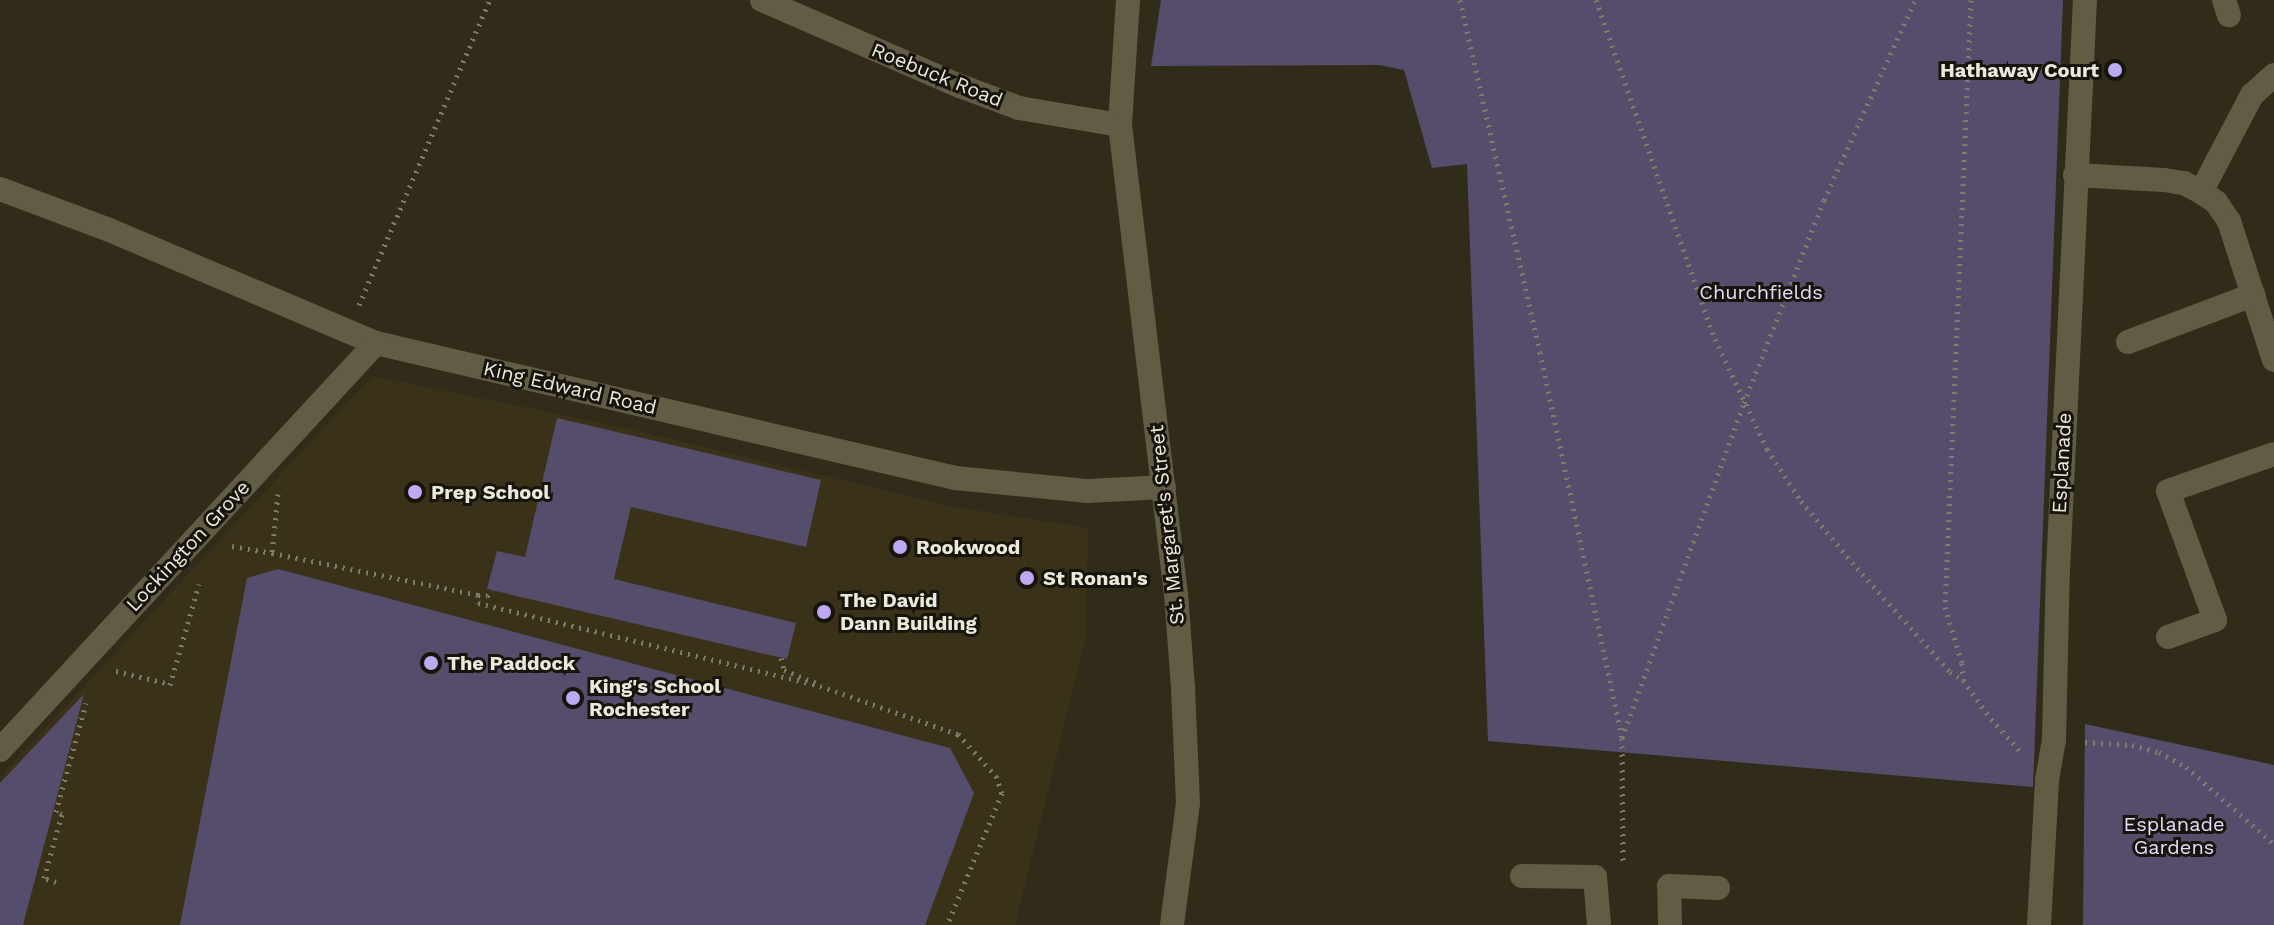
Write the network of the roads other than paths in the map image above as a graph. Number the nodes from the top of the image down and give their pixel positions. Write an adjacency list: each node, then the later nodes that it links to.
1 (762, 0): 5 (street, Roebuck Road)
2 (1128, 0): 5 (street, St. Margaret's Street)
3 (2085, 0): 6 (street, Esplanade)
4 (2274, 75): 8 (street)
5 (1120, 125): 14 (street, St. Margaret's Street)
6 (2075, 175): 8 (street); 22 (street, Esplanade)
7 (0, 189): 11 (street, King Edward Road)
8 (2201, 192): 9 (street)
9 (2253, 295): 10 (street); 12 (street)
10 (2128, 342)
11 (376, 343): 14 (street, King Edward Road); 16 (street, Lockington Grove)
12 (2272, 344)
13 (2274, 454): 15 (street)
14 (1164, 487): 19 (street, St. Margaret's Street)
15 (2168, 637)
16 (0, 750)
17 (1522, 876): 20 (street)
18 (1718, 888): 21 (street)
19 (1172, 925)
20 (1599, 925)
21 (1670, 925)
22 (2039, 925)

